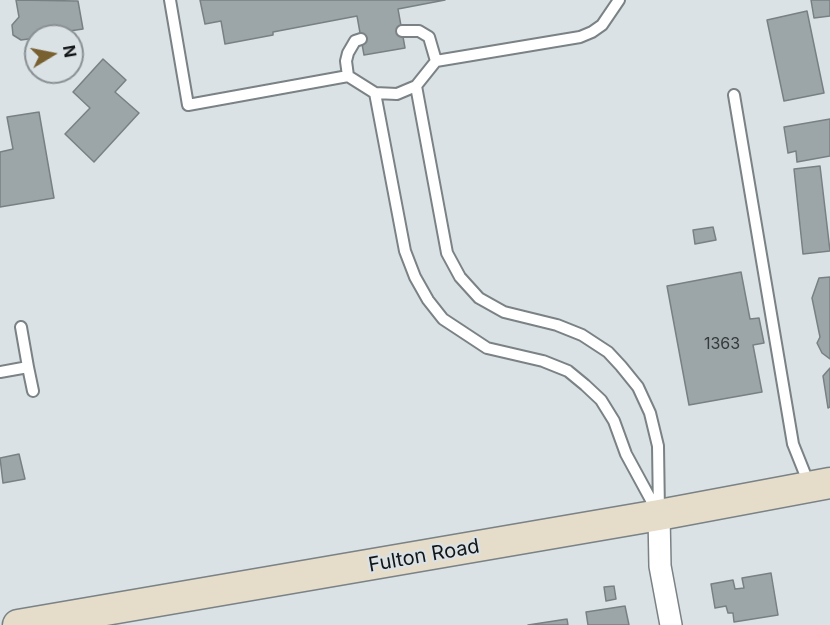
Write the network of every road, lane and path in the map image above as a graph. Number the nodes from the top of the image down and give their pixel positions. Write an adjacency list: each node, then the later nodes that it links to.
1 (170, 0): 6 (lane)
2 (619, 0): 5 (lane)
3 (402, 31): 5 (lane)
4 (361, 39): 6 (lane)
5 (436, 61): 7 (lane)
6 (348, 76): 8 (lane)
7 (416, 86): 8 (lane); 15 (lane)
8 (375, 93): 15 (lane)
9 (734, 95): 14 (lane)
10 (21, 327): 11 (lane)
11 (28, 367): 12 (lane); 13 (lane)
12 (0, 372)
13 (33, 391)
14 (820, 485): 15 (main road, Fulton Road)
15 (659, 516): 16 (main road, Fulton Road); 18 (street)
16 (79, 620): 17 (main road, Fulton Road)
17 (18, 625)
18 (671, 625)

